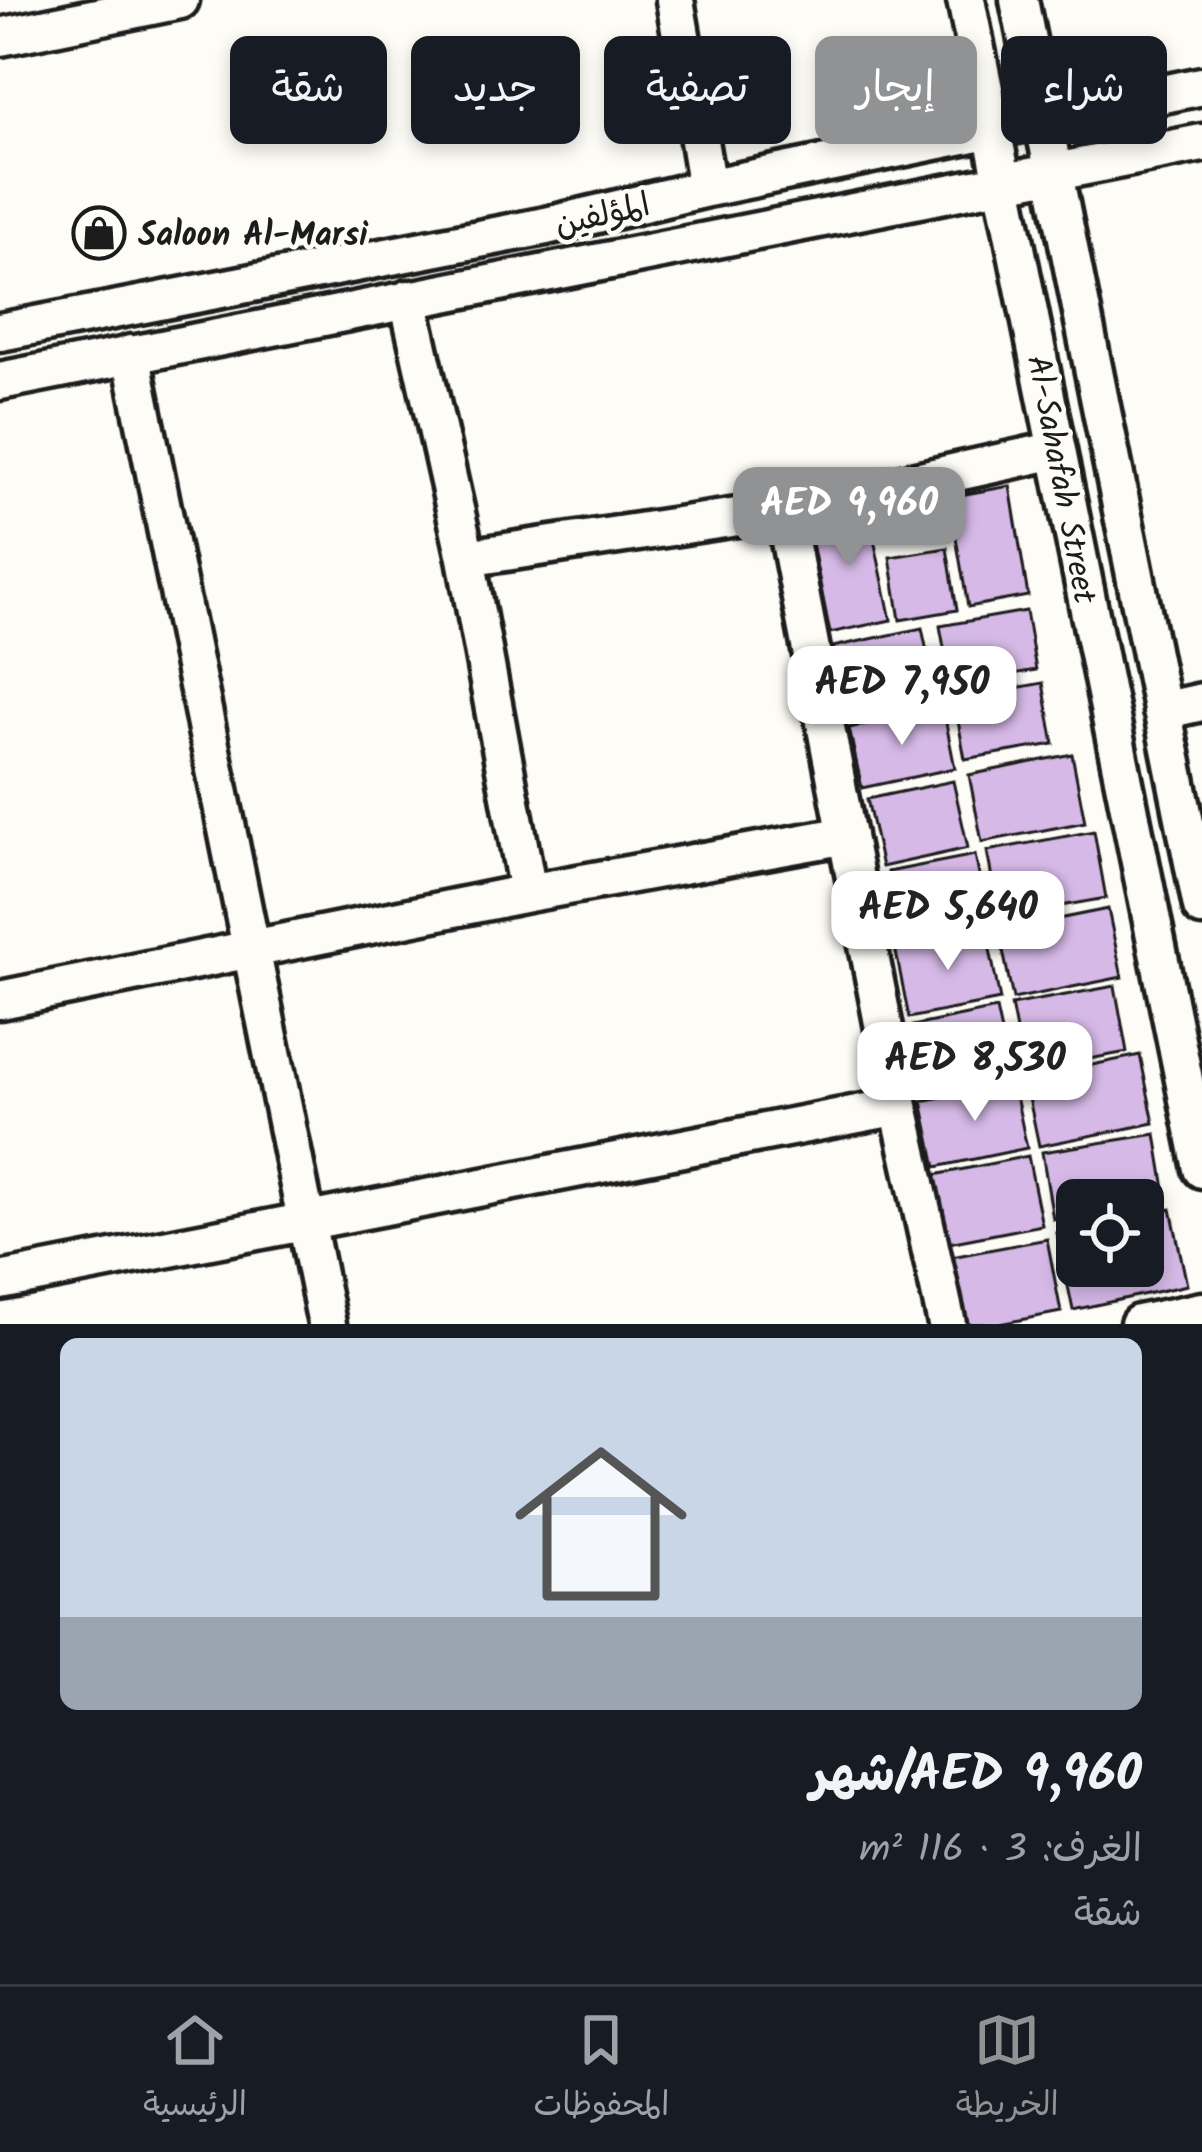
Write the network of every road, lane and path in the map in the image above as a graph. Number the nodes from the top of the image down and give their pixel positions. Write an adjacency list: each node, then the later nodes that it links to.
1 (180, 0): 5 (street)
2 (675, 0): 15 (street)
3 (966, 0): 10 (street, Al-Sahafah Street)
4 (1019, 0): 6 (street, Al-Sahafah Street)
5 (11, 23)
6 (1026, 36)
7 (1202, 86): 8 (street, المؤلفين)
8 (1167, 93)
9 (1001, 125): 10 (street, المؤلفين)
10 (992, 127): 14 (street, Al-Sahafah Street); 15 (street, المؤلفين)
11 (1202, 142): 13 (street, المؤلفين)
12 (1047, 144): 13 (street, Al-Sahafah Street)
13 (1053, 171): 14 (street, المؤلفين); 26 (street, Al-Sahafah Street)
14 (1002, 180): 17 (street, المؤلفين); 22 (street, Al-Sahafah Street)
15 (707, 188): 16 (street, المؤلفين)
16 (546, 226): 17 (street); 19 (street, المؤلفين)
17 (556, 270): 18 (street, المؤلفين)
18 (408, 299): 20 (street, المؤلفين); 24 (street)
19 (0, 332)
20 (130, 354): 21 (street, المؤلفين); 32 (street)
21 (0, 381)
22 (1057, 450): 23 (street); 35 (street, Al-Sahafah Street)
23 (784, 510): 24 (street); 28 (street)
24 (466, 558): 30 (street)
25 (1202, 702): 26 (street)
26 (1162, 711): 27 (street, Al-Sahafah Street)
27 (1191, 792): 29 (street, Al-Sahafah Street)
28 (847, 835): 30 (street); 34 (street)
29 (1197, 861): 31 (street, Al-Sahafah Street)
30 (527, 893): 32 (street)
31 (1202, 907)
32 (248, 949): 33 (street); 36 (street)
33 (0, 1000)
34 (899, 1106): 36 (street); 40 (street)
35 (1202, 1169)
36 (303, 1220): 37 (street); 39 (street)
37 (0, 1281)
38 (1202, 1311): 41 (street)
39 (327, 1324)
40 (947, 1324)
41 (1139, 1324)

